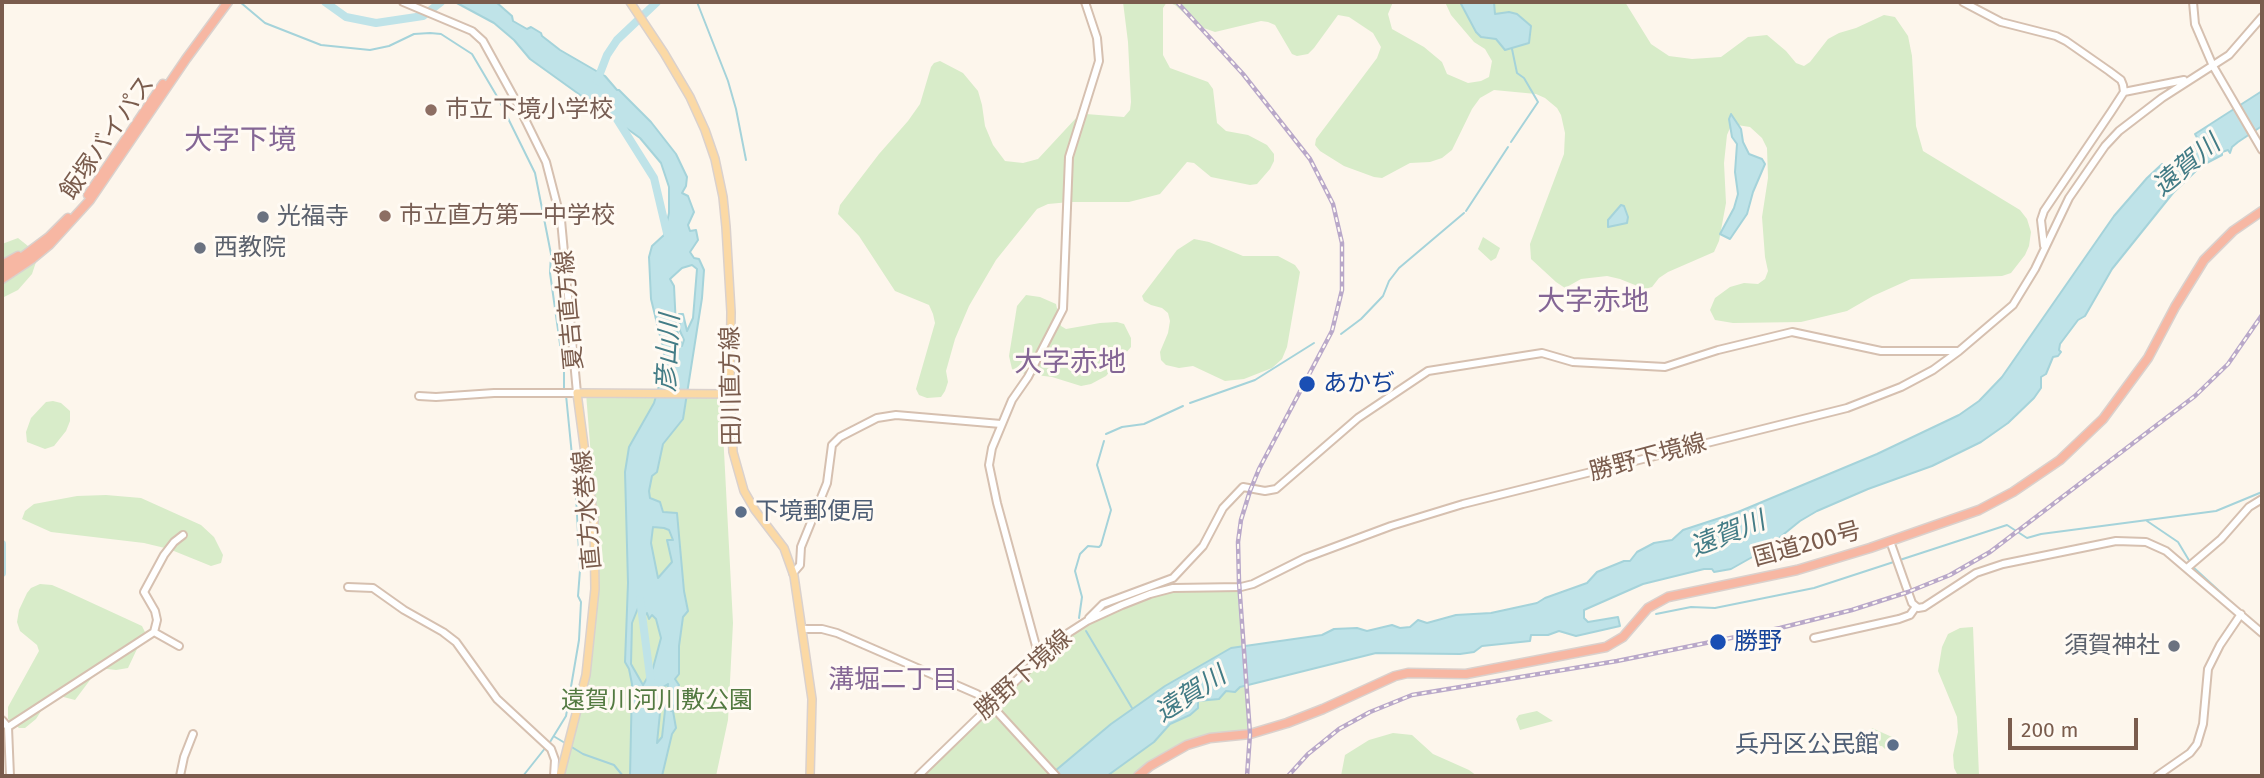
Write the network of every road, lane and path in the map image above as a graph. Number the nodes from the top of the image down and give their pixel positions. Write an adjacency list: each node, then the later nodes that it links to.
1 (225, 2): 13 (highway); 17 (highway, 飯塚バイパス)
2 (630, 2): 20 (main road, 田川直方線)
3 (1085, 2): 22 (street)
4 (1964, 2): 10 (street)
5 (2193, 2): 8 (street)
6 (405, 3): 19 (street, 夏吉直方線)
7 (2262, 17): 8 (street, 勝野下境線)
8 (2215, 68): 9 (street, 勝野下境線); 11 (street)
9 (2190, 78): 10 (street); 14 (street, 勝野下境線)
10 (2124, 92): 14 (street)
11 (2262, 149)
12 (2262, 211): 25 (highway, 国道200号)
13 (36, 247): 15 (highway); 16 (highway)
14 (2044, 248): 18 (street, 勝野下境線)
15 (2, 265)
16 (2, 272)
17 (2, 281)
18 (1959, 351): 31 (street, 勝野下境線); 31 (street)
19 (581, 393): 20 (main road); 21 (street); 45 (main road, 直方水巻線)
20 (728, 394): 27 (main road, 田川直方線)
21 (419, 396)
22 (1001, 424): 27 (street); 37 (street)
23 (2262, 499): 26 (street)
24 (183, 535): 33 (street)
25 (1891, 541): 29 (street); 49 (highway, 国道200号)
26 (2187, 568): 29 (street); 30 (street)
27 (793, 573): 32 (main road, 田川直方線)
28 (348, 587): 44 (street)
29 (1915, 607): 35 (street)
30 (2241, 614): 34 (street); 50 (street)
31 (1087, 621): 37 (street, 勝野下境線)
32 (803, 629): 38 (street); 46 (main road, 田川直方線)
33 (154, 632): 36 (street); 40 (street)
34 (2262, 633)
35 (1814, 638)
36 (179, 646)
37 (1039, 657): 38 (street, 勝野下境線)
38 (992, 707): 47 (street, 勝野下境線); 48 (street)
39 (2, 720): 40 (street)
40 (8, 727): 42 (street)
41 (193, 734): 43 (street)
42 (10, 776)
43 (180, 776)
44 (554, 776)
45 (560, 776)
46 (810, 776)
47 (918, 776)
48 (1055, 776)
49 (1138, 776)
50 (2157, 776)

